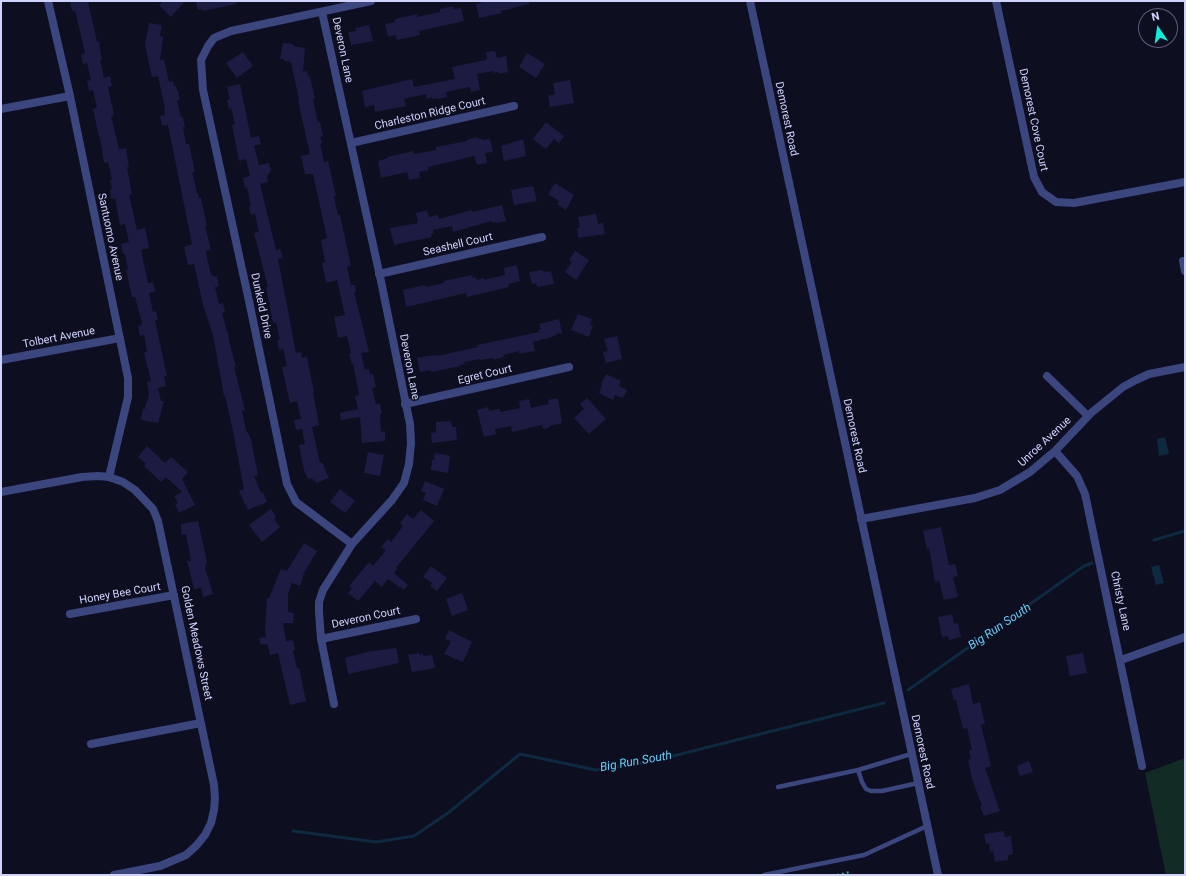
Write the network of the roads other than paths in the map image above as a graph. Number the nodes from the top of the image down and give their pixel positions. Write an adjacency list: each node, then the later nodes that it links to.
1 (48, 1): 6 (street, Santuomo Avenue)
2 (371, 1): 5 (street)
3 (750, 1): 25 (street, Demorest Road)
4 (996, 1): 10 (street, Demorest Cove Court)
5 (322, 12): 9 (street, Deveron Lane); 26 (street, Dunkeld Drive)
6 (70, 96): 8 (street); 15 (street, Santuomo Avenue)
7 (514, 106): 9 (street, Charleston Ridge Court)
8 (1, 109)
9 (351, 143): 14 (street, Deveron Lane)
10 (1185, 182)
11 (542, 237): 14 (street, Seashell Court)
12 (1183, 261): 13 (street)
13 (1185, 271)
14 (379, 274): 20 (street, Deveron Lane)
15 (120, 338): 16 (street, Tolbert Avenue); 23 (street, Santuomo Avenue)
16 (1, 360)
17 (569, 367): 20 (street, Egret Court)
18 (1185, 367): 21 (street, Unroe Avenue)
19 (1047, 376): 21 (street)
20 (405, 404): 26 (street, Deveron Lane)
21 (1088, 416): 22 (street, Unroe Avenue)
22 (1055, 451): 25 (street, Unroe Avenue); 32 (street, Christy Lane)
23 (109, 477): 24 (street); 27 (street, Golden Meadows Street)
24 (1, 492)
25 (861, 519): 36 (street, Demorest Road)
26 (352, 544): 31 (street, Deveron Lane)
27 (174, 595): 28 (street, Honey Bee Court); 34 (street, Golden Meadows Street)
28 (70, 614)
29 (416, 619): 31 (street, Deveron Court)
30 (1185, 637): 32 (street)
31 (321, 639): 33 (street, Deveron Lane)
32 (1121, 660): 37 (street, Christy Lane)
33 (334, 704)
34 (201, 723): 35 (street); 42 (street, Golden Meadows Street)
35 (91, 744)
36 (911, 754): 38 (lane); 39 (street, Demorest Road)
37 (1142, 766)
38 (858, 770): 39 (lane); 40 (lane)
39 (918, 783): 41 (street, Demorest Road)
40 (778, 787)
41 (927, 826): 43 (lane); 44 (street, Demorest Road)
42 (114, 875)
43 (764, 875)
44 (938, 875)

